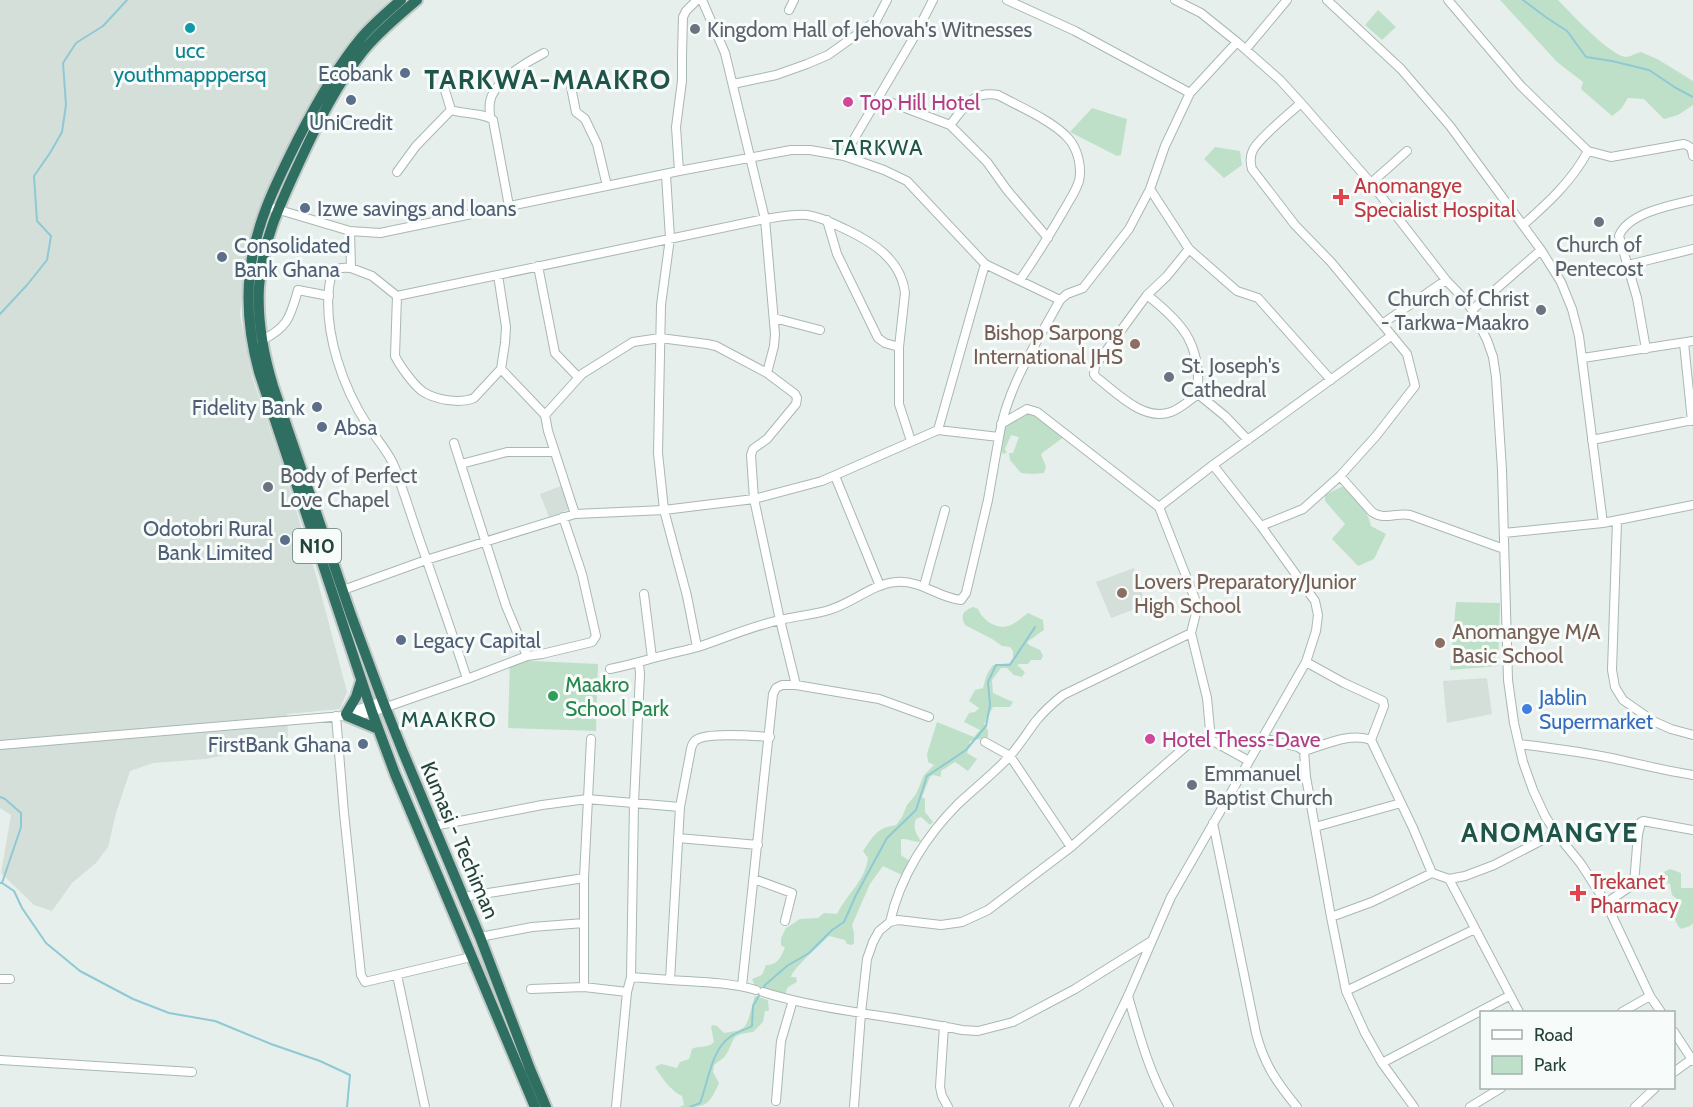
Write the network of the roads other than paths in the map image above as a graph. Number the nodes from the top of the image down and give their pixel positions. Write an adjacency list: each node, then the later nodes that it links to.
1 (401, 0): 39 (highway, N10)
2 (417, 0): 39 (highway, Kumasi - Techiman / N10)
3 (697, 0): 31 (street)
4 (702, 0): 17 (street)
5 (794, 0): 13 (street)
6 (887, 0): 17 (street)
7 (933, 0): 21 (street)
8 (1007, 0): 20 (street)
9 (1176, 0): 14 (street)
10 (1287, 0): 15 (street)
11 (1327, 0): 42 (street)
12 (1448, 0): 27 (street)
13 (789, 10)
14 (1237, 42): 15 (street); 20 (street)
15 (1246, 50): 22 (street)
16 (544, 52): 24 (street)
17 (733, 84): 30 (street)
18 (444, 87): 23 (street)
19 (572, 87): 35 (street)
20 (1190, 93): 36 (street)
21 (879, 98): 25 (street); 28 (street)
22 (1301, 103): 34 (street); 62 (street)
23 (451, 110): 24 (street); 32 (street)
24 (490, 117): 38 (street)
25 (950, 125): 45 (street); 45 (street)
26 (1407, 151): 34 (street)
27 (1588, 151): 29 (street); 42 (street)
28 (844, 156): 30 (street); 49 (street)
29 (1693, 156)
30 (750, 158): 31 (street); 40 (street)
31 (679, 171): 33 (street)
32 (397, 172)
33 (666, 175): 35 (street); 44 (street)
34 (1371, 183): 55 (street)
35 (607, 186): 38 (street)
36 (1150, 189): 46 (street); 59 (street)
37 (1693, 200): 50 (street)
38 (509, 206): 43 (street)
39 (272, 208): 43 (street); 66 (highway, Kumasi - Techiman / N10); 118 (highway, N10)
40 (765, 219): 41 (street); 44 (street); 61 (street)
41 (827, 220): 69 (street); 69 (street)
42 (1523, 225): 48 (street)
43 (350, 231): 52 (street)
44 (670, 238): 51 (street); 65 (street)
45 (1048, 238): 54 (street)
46 (1189, 249): 56 (street); 75 (street)
47 (1693, 249): 50 (street)
48 (1541, 250): 60 (street); 71 (street)
49 (985, 264): 54 (street); 80 (street)
50 (1628, 265): 70 (street)
51 (538, 266): 53 (street); 74 (street)
52 (351, 268): 57 (street); 58 (street)
53 (498, 275): 58 (street); 72 (street)
54 (1020, 280): 59 (street)
55 (1446, 280): 60 (street); 62 (street)
56 (1147, 295): 76 (street); 76 (street)
57 (329, 296): 66 (street); 104 (street)
58 (397, 296): 72 (street)
59 (1060, 300): 79 (street)
60 (1472, 310): 101 (street)
61 (774, 318): 63 (street); 73 (street)
62 (1382, 324): 64 (street)
63 (820, 330)
64 (1391, 336): 75 (street); 90 (street)
65 (660, 338): 73 (street); 74 (street); 94 (street)
66 (261, 341): 107 (highway, Kumasi - Techiman / N10)
67 (1693, 342): 68 (street)
68 (1684, 343): 70 (street); 78 (street)
69 (900, 347): 84 (street)
70 (1646, 349): 71 (street)
71 (1583, 358): 83 (street)
72 (501, 369): 77 (street)
73 (767, 373): 91 (street)
74 (578, 377): 77 (street)
75 (1331, 380): 82 (street)
76 (1198, 394): 82 (street)
77 (545, 415): 86 (street)
78 (1693, 421): 83 (street)
79 (1001, 424): 81 (street); 93 (street)
80 (938, 430): 81 (street); 84 (street)
81 (999, 437): 106 (street)
82 (1248, 440): 88 (street)
83 (1592, 440): 99 (street)
84 (911, 441): 89 (street)
85 (454, 443): 87 (street)
86 (554, 452): 87 (street); 96 (street)
87 (461, 464): 102 (street)
88 (1213, 465): 93 (street); 100 (street)
89 (835, 476): 91 (street); 105 (street)
90 (1341, 476): 100 (street); 103 (street)
91 (754, 499): 94 (street); 109 (street)
92 (1693, 505): 98 (street)
93 (1159, 507): 110 (street)
94 (664, 510): 96 (street); 111 (street)
95 (945, 510): 106 (street)
96 (575, 514): 97 (street)
97 (563, 517): 102 (street); 112 (street)
98 (1617, 521): 99 (street); 125 (street)
99 (1603, 523): 101 (street)
100 (1261, 526): 114 (street)
101 (1503, 533): 103 (street)
102 (486, 542): 104 (street); 112 (street)
103 (1504, 549): 132 (street)
104 (426, 560): 107 (street); 117 (street)
105 (880, 586): 106 (street); 109 (street)
106 (924, 586)
107 (343, 590): 120 (highway, Kumasi - Techiman / N10)
108 (644, 594): 113 (street)
109 (780, 620): 111 (street); 119 (street)
110 (1191, 633): 129 (street); 135 (street)
111 (697, 647): 113 (street)
112 (527, 656): 117 (street)
113 (652, 658): 115 (street)
114 (1306, 662): 127 (street); 130 (street)
115 (639, 663): 116 (street); 139 (street)
116 (610, 669)
117 (466, 679): 120 (street)
118 (361, 681): 121 (highway, N10); 122 (highway)
119 (796, 685): 123 (street); 126 (street)
120 (384, 704): 121 (street); 143 (highway, Kumasi - Techiman / N10)
121 (370, 709): 122 (street); 124 (highway, N10)
122 (343, 715): 124 (highway); 133 (street); 164 (street)
123 (929, 717)
124 (378, 729): 163 (highway, N10)
125 (1693, 735)
126 (770, 737): 141 (street); 148 (street)
127 (1262, 738): 134 (street); 136 (street)
128 (591, 739): 138 (street)
129 (1211, 740): 136 (street); 149 (street)
130 (1371, 740): 134 (street); 140 (street)
131 (985, 742): 135 (street)
132 (1519, 744): 137 (street); 146 (street)
133 (0, 745)
134 (1304, 751): 144 (street)
135 (1010, 756): 149 (street); 158 (street)
136 (1249, 761): 142 (street)
137 (1693, 776)
138 (587, 799): 139 (street); 143 (street); 151 (street)
139 (634, 803): 141 (street); 165 (street)
140 (1401, 803): 144 (street); 150 (street)
141 (680, 807): 147 (street)
142 (1213, 823): 162 (street); 203 (street)
143 (434, 826): 154 (highway, Kumasi - Techiman / N10)
144 (1315, 827): 156 (street)
145 (1693, 830): 155 (street)
146 (1556, 833): 153 (street); 155 (street)
147 (678, 838): 148 (street); 168 (street)
148 (758, 845): 152 (street)
149 (1071, 847): 158 (street)
150 (1432, 873): 153 (street); 156 (street)
151 (584, 878): 154 (street); 159 (street)
152 (754, 879): 157 (street); 169 (street)
153 (1449, 879): 160 (street)
154 (463, 897): 161 (highway, Kumasi - Techiman / N10)
155 (1606, 903): 176 (street)
156 (1331, 917): 172 (street)
157 (785, 921)
158 (890, 922): 183 (street)
159 (584, 923): 161 (street); 170 (street)
160 (1475, 929): 172 (street); 175 (street)
161 (480, 938): 197 (highway, Kumasi - Techiman / N10)
162 (1152, 941): 174 (street); 184 (street)
163 (471, 957): 164 (street); 196 (highway, N10)
164 (397, 975): 195 (street)
165 (631, 977): 168 (street); 173 (street)
166 (0, 979): 167 (street)
167 (10, 979)
168 (670, 980): 169 (street)
169 (742, 986): 177 (street)
170 (584, 987): 171 (street); 173 (street)
171 (531, 989)
172 (1346, 991): 188 (street)
173 (627, 992): 198 (street)
174 (1128, 996): 201 (street); 202 (street)
175 (1509, 996): 179 (street); 180 (street)
176 (1650, 996): 181 (street); 182 (street)
177 (793, 1000): 183 (street); 193 (street)
178 (1480, 1011): 188 (street)
179 (1481, 1011)
180 (1517, 1011)
181 (1624, 1011)
182 (1660, 1011)
183 (861, 1013): 184 (street); 199 (street)
184 (944, 1026): 200 (street)
185 (1675, 1034): 187 (street)
186 (0, 1060): 190 (street)
187 (1692, 1060): 189 (street)
188 (1382, 1063): 204 (street)
189 (1675, 1071)
190 (192, 1072)
191 (1499, 1089): 205 (street)
192 (1654, 1089): 194 (street)
193 (776, 1101)
194 (1639, 1105)
195 (425, 1107)
196 (535, 1107)
197 (546, 1107)
198 (616, 1107)
199 (854, 1107)
200 (948, 1107)
201 (1074, 1107)
202 (1169, 1107)
203 (1297, 1107)
204 (1414, 1107)
205 (1470, 1107)

